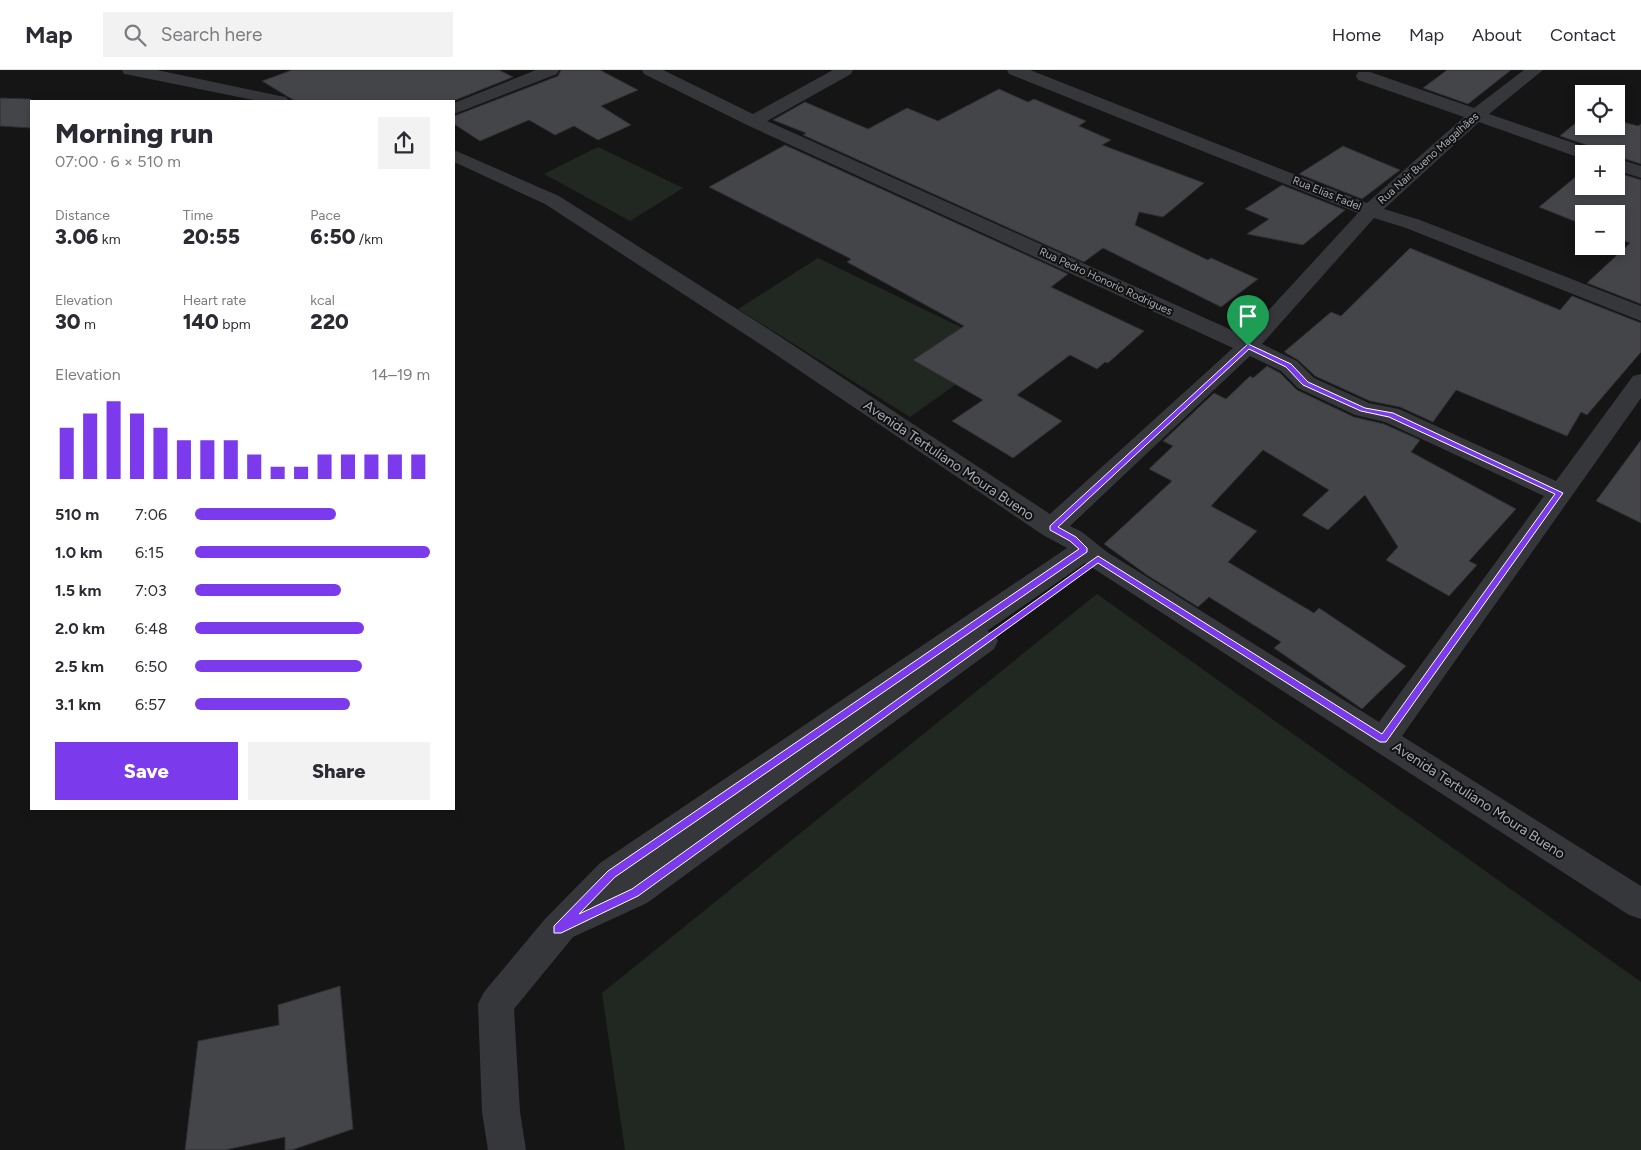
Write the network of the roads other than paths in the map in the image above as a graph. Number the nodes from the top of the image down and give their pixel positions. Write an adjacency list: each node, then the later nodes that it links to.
1 (130, 70): 9 (street)
2 (216, 70): 9 (street)
3 (551, 70): 11 (street)
4 (650, 70): 13 (street, Rua Pedro Honorio Rodrigues)
5 (845, 70): 13 (street)
6 (1015, 70): 18 (street, Rua Elias Fadel)
7 (1535, 70): 12 (street, Rua Nair Bueno Magalhães)
8 (1364, 76): 12 (street)
9 (188, 81): 10 (street)
10 (275, 100)
11 (455, 109)
12 (1476, 115): 14 (street); 18 (street, Rua Nair Bueno Magalhães)
13 (753, 121): 20 (street, Rua Pedro Honorio Rodrigues)
14 (1575, 150)
15 (455, 155): 23 (street, Avenida Tertuliano Moura Bueno)
16 (1625, 167): 17 (street)
17 (1641, 172)
18 (1370, 211): 19 (street, Rua Elias Fadel); 20 (street, Rua Nair Bueno Magalhães)
19 (1641, 314)
20 (1248, 346): 22 (street, Rua Pedro Honorio Rodrigues); 23 (street, Rua Nair Bueno Magalhães)
21 (1641, 381): 22 (street)
22 (1560, 493): 25 (street)
23 (1052, 528): 24 (street, Avenida Tertuliano Moura Bueno)
24 (1091, 554): 25 (street, Avenida Tertuliano Moura Bueno); 27 (street)
25 (1383, 739): 26 (street, Avenida Tertuliano Moura Bueno)
26 (1641, 904)
27 (507, 1150)

